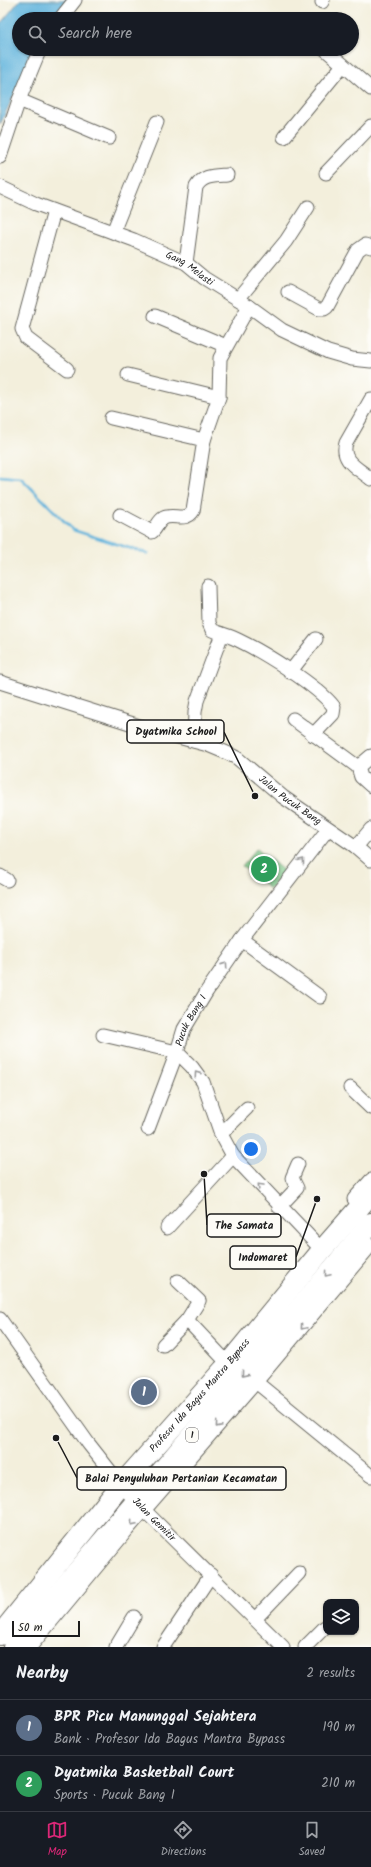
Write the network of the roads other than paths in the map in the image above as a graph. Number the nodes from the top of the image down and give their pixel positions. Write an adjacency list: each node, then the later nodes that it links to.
1 (75, 0): 2 (street)
2 (66, 12)
3 (37, 56): 7 (street)
4 (333, 56): 5 (street)
5 (343, 65): 6 (street); 10 (street)
6 (371, 89)
7 (19, 100): 11 (street); 12 (street)
8 (158, 122): 18 (street)
9 (371, 126): 13 (street)
10 (284, 137)
11 (109, 138)
12 (0, 157)
13 (326, 173)
14 (227, 175): 20 (street)
15 (0, 187): 17 (street, Gang Melasti)
16 (308, 207): 22 (street)
17 (54, 211): 18 (street, Gang Melasti); 26 (street)
18 (113, 232): 20 (street, Gang Melasti)
19 (371, 247): 21 (street)
20 (186, 263): 22 (street, Gang Melasti)
21 (288, 292)
22 (243, 302): 24 (street); 25 (street, Gang Melasti)
23 (155, 316): 24 (street)
24 (226, 346): 28 (street)
25 (371, 361)
26 (67, 369)
27 (128, 374): 28 (street)
28 (219, 397): 31 (street)
29 (371, 399): 32 (street)
30 (111, 418): 31 (street)
31 (204, 440): 33 (street)
32 (371, 479)
33 (120, 515)
34 (208, 586): 35 (street)
35 (222, 634): 37 (street); 41 (street)
36 (316, 639): 37 (street)
37 (290, 672): 40 (street)
38 (0, 682): 41 (street, Jalan Pucuk Bang)
39 (293, 719): 40 (street)
40 (314, 735): 43 (street)
41 (194, 741): 45 (street, Jalan Pucuk Bang)
42 (371, 756): 43 (street)
43 (358, 767): 44 (street)
44 (371, 786)
45 (328, 829): 47 (street, Jalan Pucuk Bang); 49 (street, Pucuk Bang I, one-way to 45)
46 (371, 829): 47 (street)
47 (356, 847): 48 (street, Jalan Pucuk Bang)
48 (371, 860)
49 (242, 940): 50 (street); 52 (street, Pucuk Bang I, one-way to 49)
50 (320, 997)
51 (103, 1035): 52 (street)
52 (177, 1052): 56 (street); 57 (street, Pucuk Bang I, one-way to 52)
53 (350, 1088): 55 (street)
54 (247, 1108): 57 (street)
55 (371, 1108)
56 (148, 1129)
57 (221, 1134): 58 (street, Pucuk Bang I)
58 (233, 1156): 62 (street, Pucuk Bang I, one-way to 58); 64 (street)
59 (298, 1164): 62 (street)
60 (371, 1180): 66 (street)
61 (371, 1194): 66 (highway, Profesor Ida Bagus Mantra Bypass / 1)
62 (279, 1207): 66 (street, Pucuk Bang I)
63 (371, 1223): 67 (highway, Profesor Ida Bagus Mantra Bypass / 1)
64 (167, 1228)
65 (371, 1245): 67 (street)
66 (319, 1247): 72 (street); 75 (highway, Profesor Ida Bagus Mantra Bypass / 1)
67 (349, 1260): 73 (street, one-way to 73); 76 (highway, Profesor Ida Bagus Mantra Bypass / 1, one-way to 76)
68 (178, 1281): 70 (street)
69 (0, 1319): 75 (street, Jalan Gemitir)
70 (187, 1320): 71 (street); 72 (street)
71 (163, 1345)
72 (222, 1357): 75 (street)
73 (256, 1382): 74 (street); 76 (street, one-way to 76)
74 (371, 1476)
75 (118, 1482): 76 (street, Jalan Gemitir); 81 (street); 83 (highway, Profesor Ida Bagus Mantra Bypass / 1)
76 (139, 1506): 78 (street, Jalan Gemitir); 84 (highway, Profesor Ida Bagus Mantra Bypass / 1); 85 (street, one-way to 85)
77 (299, 1573): 80 (street)
78 (211, 1575): 80 (street, Jalan Gemitir); 87 (street)
79 (134, 1617): 86 (street)
80 (255, 1619): 88 (street, Jalan Gemitir)
81 (0, 1620)
82 (323, 1629): 89 (street)
83 (0, 1635)
84 (13, 1647)
85 (30, 1647)
86 (116, 1647)
87 (163, 1647)
88 (283, 1647)
89 (305, 1647)

